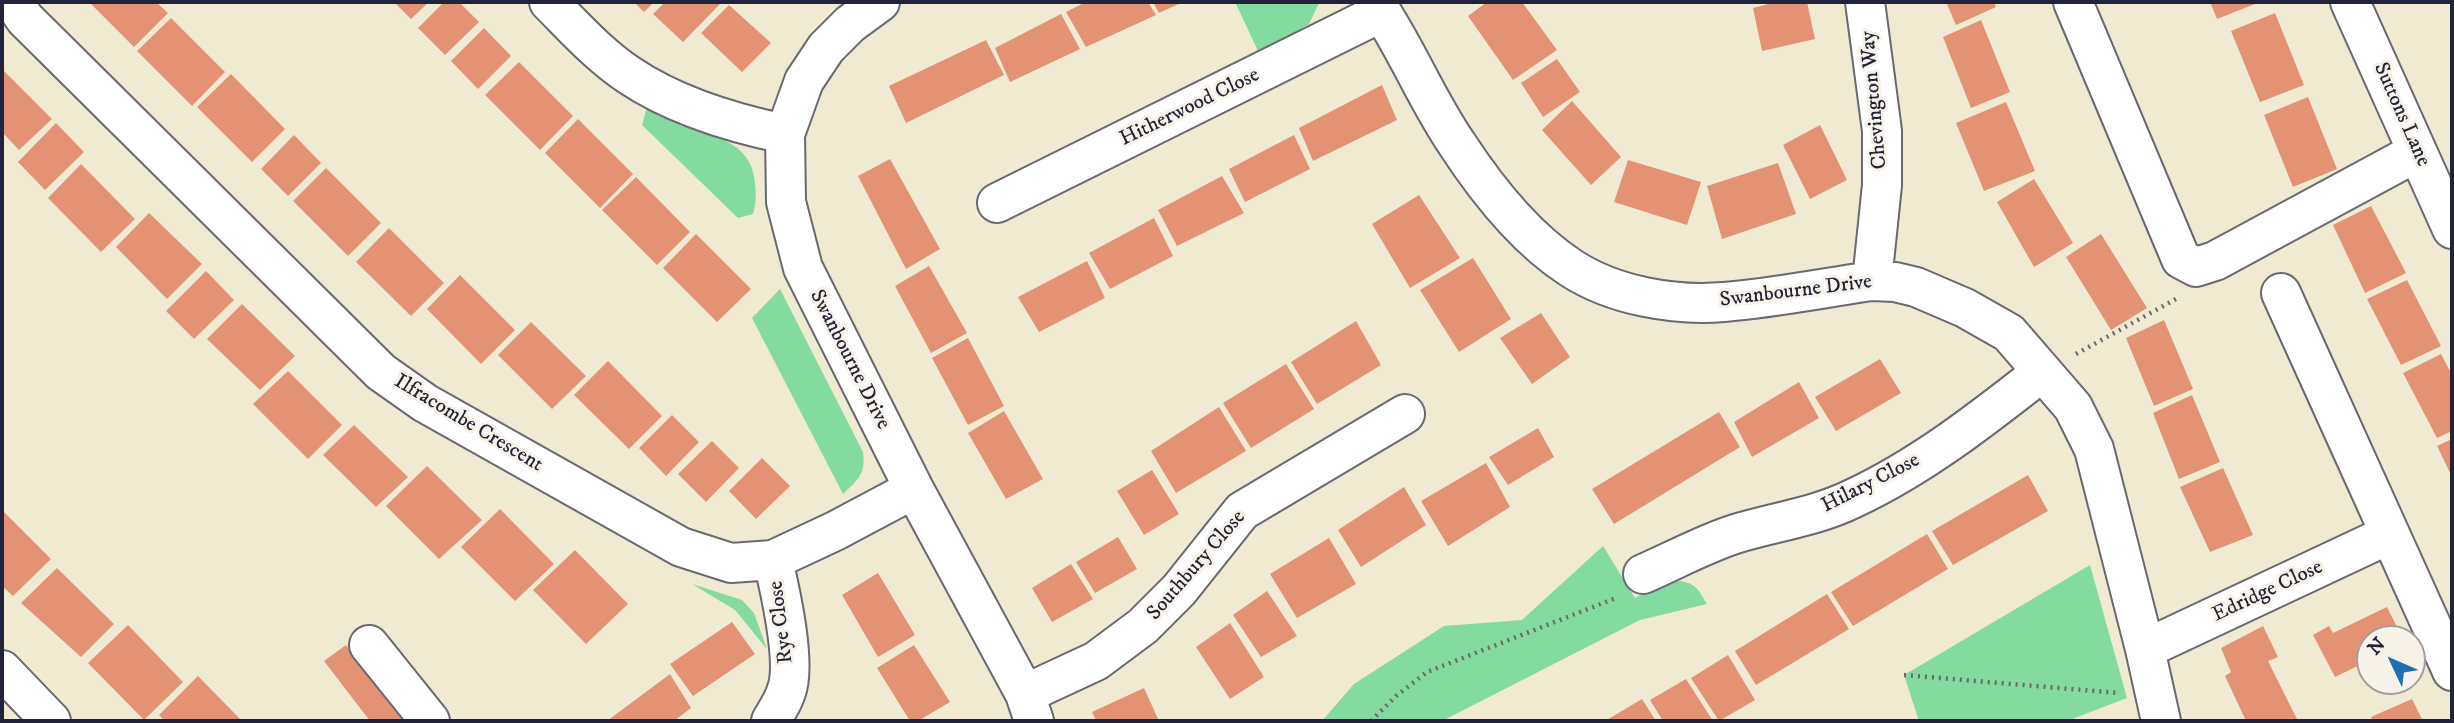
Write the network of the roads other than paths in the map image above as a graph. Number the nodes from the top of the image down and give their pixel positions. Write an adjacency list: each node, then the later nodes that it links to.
1 (13, 2): 18 (street, Ilfracombe Crescent)
2 (549, 2): 8 (street)
3 (880, 2): 8 (street, Swanbourne Drive)
4 (1865, 2): 12 (street, Chevington Way)
5 (2073, 2): 9 (street)
6 (2350, 2): 9 (street, Suttons Lane)
7 (1378, 7): 10 (street, Hitherwood Close); 12 (street, Swanbourne Drive)
8 (785, 134): 16 (street, Swanbourne Drive)
9 (2417, 152): 11 (street, Suttons Lane)
10 (997, 203)
11 (2452, 229)
12 (1872, 281): 14 (street, Swanbourne Drive)
13 (2281, 293): 17 (street)
14 (2042, 372): 19 (street, Hilary Close); 21 (street, Swanbourne Drive)
15 (1405, 414): 24 (street, Southbury Close)
16 (914, 489): 18 (street, Ilfracombe Crescent); 24 (street, Swanbourne Drive)
17 (2390, 534): 21 (street, Edridge Close); 23 (street)
18 (773, 560): 28 (street, Rye Close)
19 (1643, 574)
20 (369, 646): 27 (street)
21 (2145, 649): 25 (street, Swanbourne Drive)
22 (2, 670): 26 (street)
23 (2452, 671)
24 (1029, 708)
25 (2158, 709)
26 (51, 721)
27 (430, 721)
28 (771, 721)

